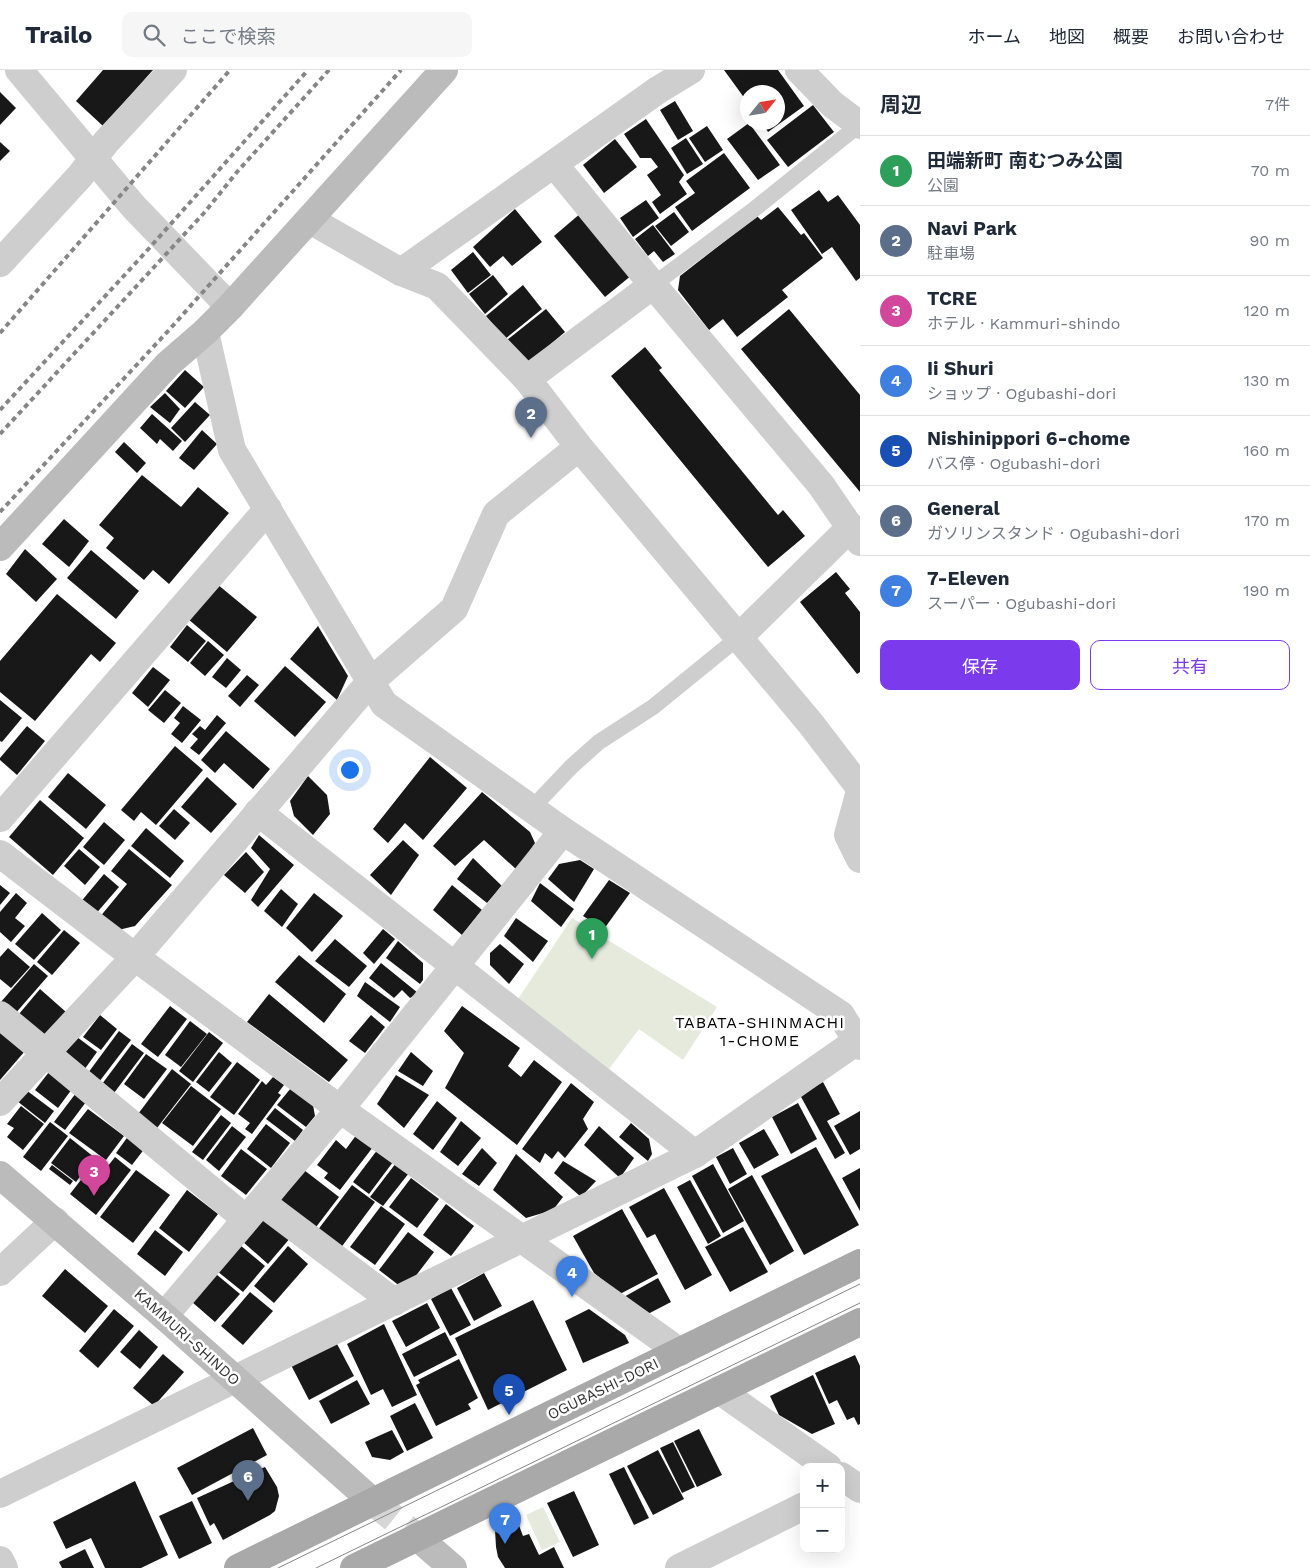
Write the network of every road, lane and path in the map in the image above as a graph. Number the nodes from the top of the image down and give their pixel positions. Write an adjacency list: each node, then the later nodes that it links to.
1 (19, 70): 7 (street)
2 (173, 70): 7 (street)
3 (444, 70): 9 (street)
4 (691, 70): 8 (street)
5 (799, 70): 6 (street)
6 (860, 125): 12 (lane)
7 (93, 159): 10 (street); 13 (street)
8 (554, 164): 11 (street); 12 (street)
9 (310, 220): 11 (street); 13 (street)
10 (0, 263)
11 (400, 272): 15 (street)
12 (653, 285): 15 (street); 18 (street)
13 (230, 307): 14 (street)
14 (205, 332): 17 (street); 19 (street)
15 (527, 379): 16 (street)
16 (579, 447): 20 (street); 21 (street)
17 (268, 509): 21 (street); 25 (street)
18 (855, 535): 20 (street)
19 (0, 546)
20 (739, 637): 22 (street); 23 (lane)
21 (370, 682): 23 (street); 24 (street)
22 (860, 790): 28 (street)
23 (531, 809): 26 (street)
24 (258, 812): 29 (street); 30 (street)
25 (0, 818)
26 (562, 831): 30 (street); 32 (street)
27 (0, 854): 29 (street)
28 (860, 859)
29 (134, 957): 33 (street); 35 (street)
30 (454, 967): 35 (street); 36 (street)
31 (0, 1015): 33 (street)
32 (859, 1042): 36 (street)
33 (45, 1054): 34 (street); 38 (street)
34 (0, 1102)
35 (340, 1109): 38 (street); 40 (street)
36 (695, 1154): 40 (street)
37 (0, 1174): 39 (street, KAMMURI-SHINDO)
38 (254, 1210): 43 (street); 44 (street)
39 (54, 1222): 42 (street); 44 (street, KAMMURI-SHINDO)
40 (522, 1240): 43 (street); 46 (street)
41 (860, 1263): 46 (main road, OGUBASHI-DORI)
42 (0, 1272)
43 (394, 1302): 47 (street)
44 (164, 1316): 47 (street, KAMMURI-SHINDO)
45 (860, 1322): 48 (main road)
46 (680, 1352): 51 (main road, OGUBASHI-DORI)
47 (234, 1379): 50 (street); 51 (street, KAMMURI-SHINDO)
48 (720, 1390): 49 (street); 53 (main road)
49 (822, 1463)
50 (0, 1494)
51 (372, 1501): 57 (main road, OGUBASHI-DORI)
52 (800, 1508): 55 (street)
53 (417, 1537): 58 (main road); 59 (street)
54 (0, 1560): 56 (street)
55 (688, 1566)
56 (4, 1568)
57 (238, 1568)
58 (354, 1568)
59 (453, 1568)

